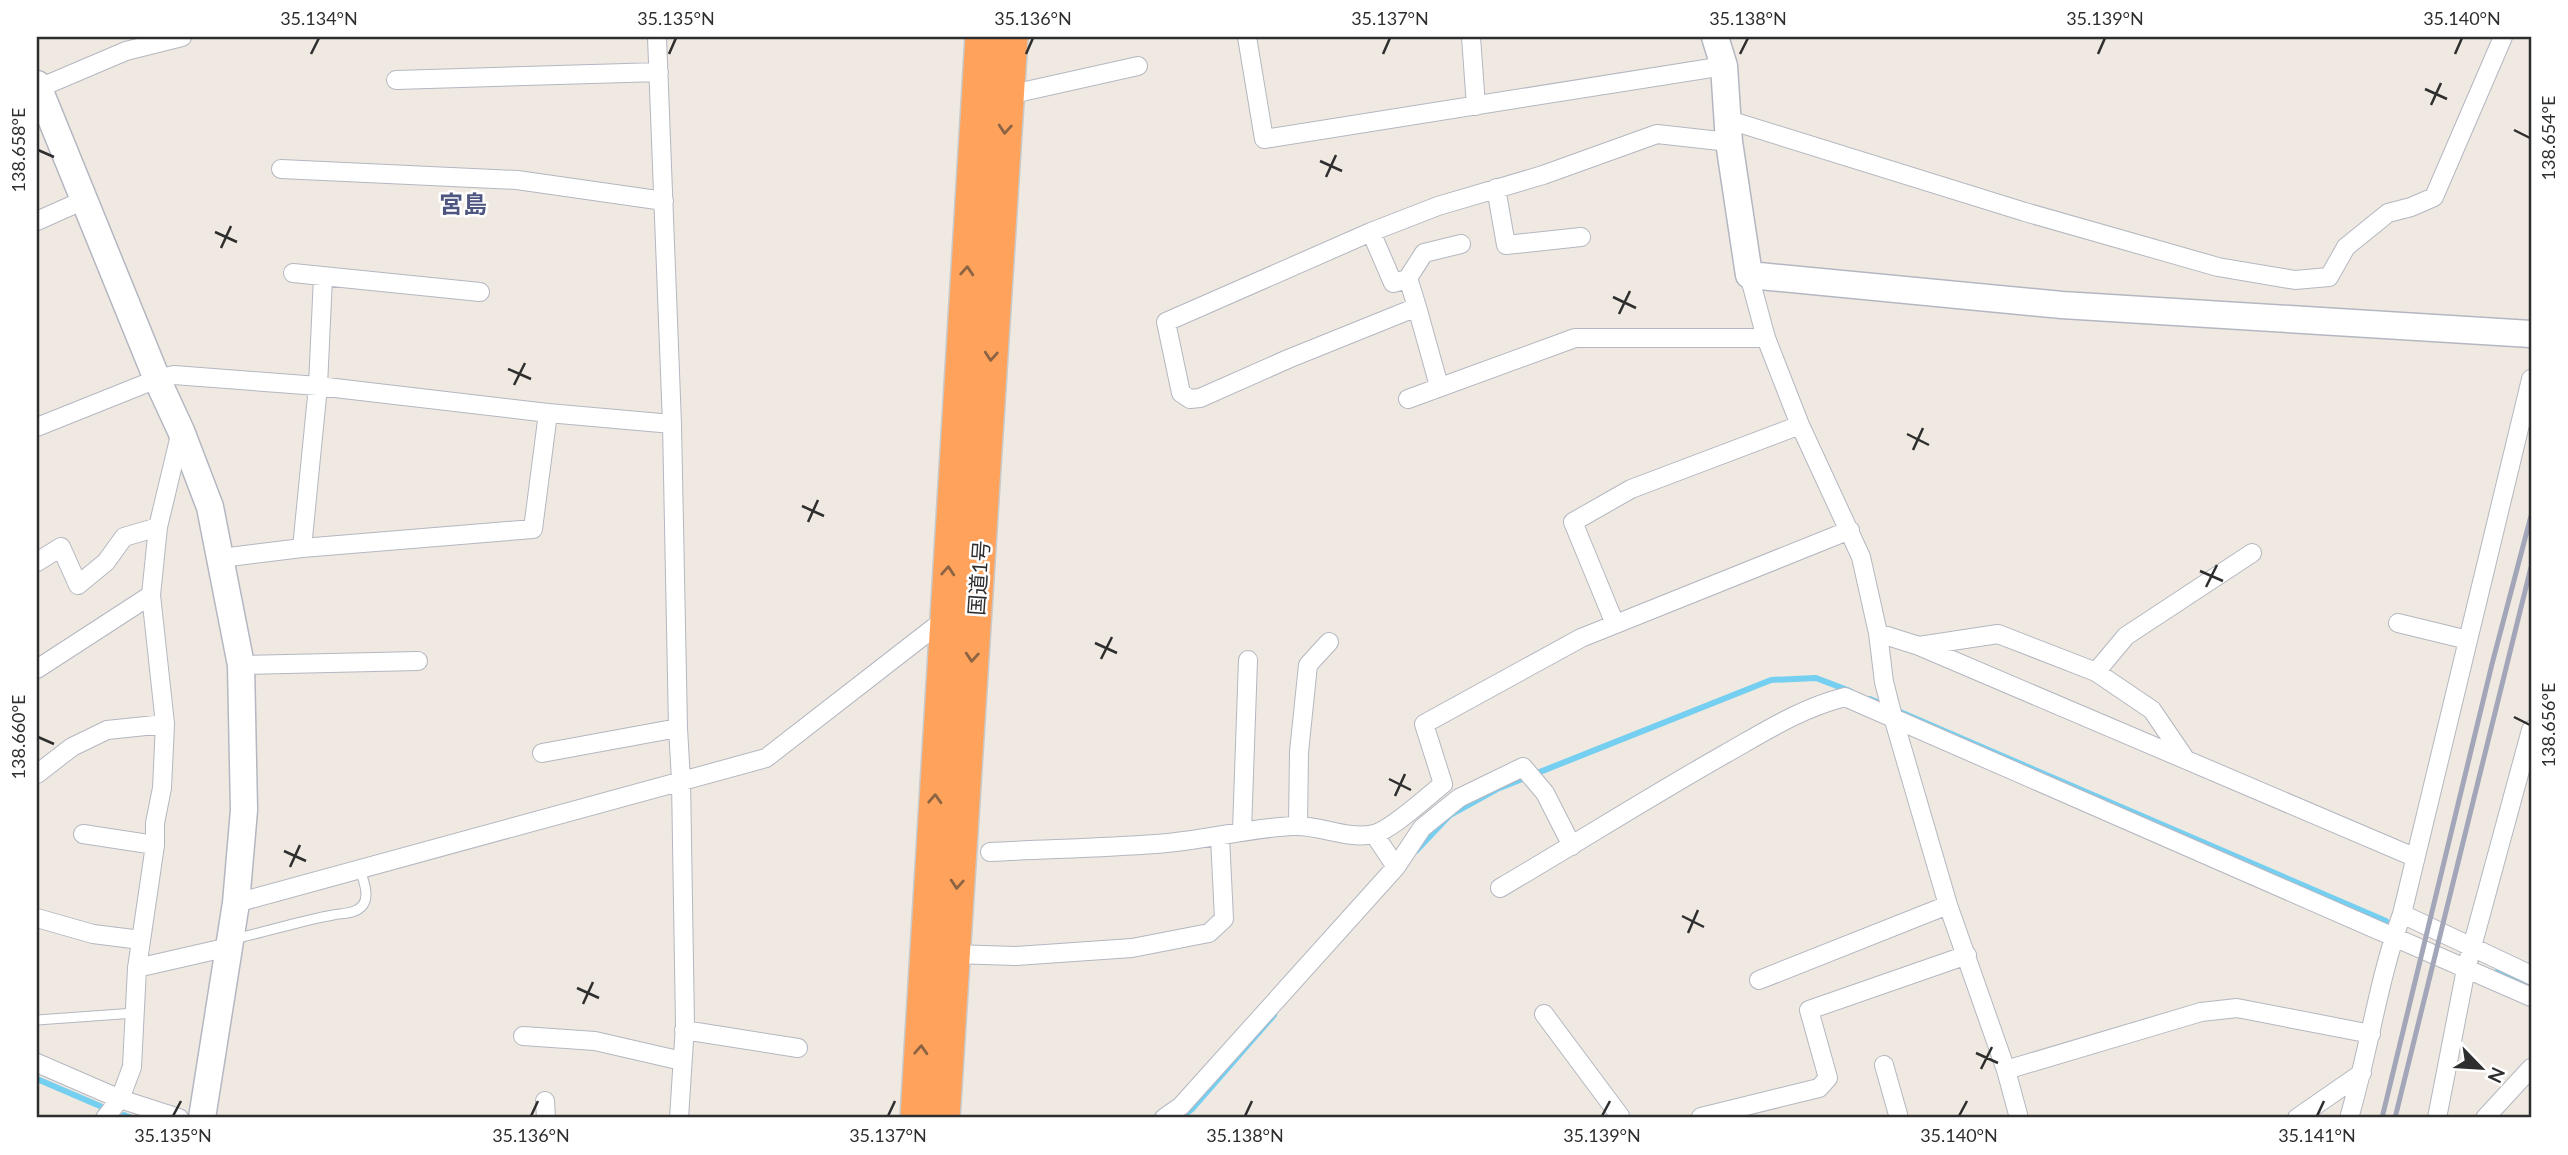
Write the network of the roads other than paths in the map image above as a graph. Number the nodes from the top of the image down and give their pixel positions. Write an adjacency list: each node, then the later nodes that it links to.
1 (182, 37): 13 (street)
2 (657, 37): 11 (street)
3 (982, 37): 50 (highway, 国道1号, one-way to 3)
4 (1011, 37): 14 (highway, 国道1号)
5 (1247, 37): 15 (street)
6 (1471, 37): 15 (street)
7 (1715, 37): 10 (street)
8 (2503, 37): 16 (street)
9 (1139, 66): 14 (street)
10 (1724, 66): 15 (street); 16 (street)
11 (659, 72): 12 (street); 20 (street)
12 (396, 80)
13 (38, 86): 19 (street)
14 (1008, 95): 90 (highway, 国道1号, one-way to 90)
15 (1476, 106)
16 (1729, 131): 18 (street); 26 (street)
17 (281, 169): 20 (street)
18 (1496, 188): 22 (street); 23 (street)
19 (84, 200): 21 (street); 33 (street)
20 (664, 201): 39 (street)
21 (37, 221)
22 (1371, 232): 28 (street); 30 (street)
23 (1581, 237)
24 (1461, 244): 28 (street)
25 (293, 273): 27 (street)
26 (1749, 275): 31 (street); 32 (street)
27 (324, 277): 29 (street); 35 (street)
28 (1408, 279): 30 (street)
29 (480, 292)
30 (1417, 307): 36 (street)
31 (2531, 334)
32 (1766, 338): 36 (street); 40 (street)
33 (157, 379): 35 (street); 41 (street); 42 (street)
34 (2531, 379): 54 (street)
35 (318, 386): 38 (street); 45 (street)
36 (1439, 386): 37 (street)
37 (1408, 399)
38 (548, 413): 39 (street); 45 (street)
39 (672, 424): 64 (street)
40 (1800, 425): 44 (street); 52 (street)
41 (37, 427)
42 (181, 431): 43 (street); 47 (street)
43 (158, 527): 48 (street); 49 (street)
44 (1850, 530): 52 (street); 53 (street)
45 (302, 548): 47 (street)
46 (2252, 553): 61 (street)
47 (221, 558): 59 (street)
48 (37, 562)
49 (151, 595): 60 (street); 63 (street)
50 (945, 619): 69 (street); 116 (highway, 国道1号, one-way to 50)
51 (2398, 623): 54 (street)
52 (1615, 624): 73 (street)
53 (1878, 633): 56 (street); 62 (street)
54 (2468, 640): 78 (street)
55 (1329, 642): 70 (street)
56 (1919, 646): 61 (street); 67 (street)
57 (1248, 660): 71 (street)
58 (418, 661): 59 (street)
59 (241, 665): 82 (street)
60 (37, 668)
61 (2096, 672): 67 (street)
62 (1893, 715): 76 (street); 83 (street); 86 (street)
63 (165, 724): 68 (street); 75 (street)
64 (678, 728): 66 (street); 69 (street)
65 (2530, 741): 89 (street)
66 (542, 753)
67 (2184, 757): 78 (street)
68 (37, 774)
69 (681, 780): 80 (street); 100 (street)
70 (1298, 826): 71 (street); 73 (street)
71 (1242, 830): 74 (street)
72 (83, 834): 75 (street)
73 (1374, 834): 79 (street)
74 (1220, 837): 77 (street); 90 (street)
75 (155, 845): 87 (street)
76 (1572, 846): 79 (street); 81 (street)
77 (990, 852)
78 (2414, 857): 84 (street)
79 (1396, 867): 118 (street)
80 (360, 869): 82 (street); 88 (lane)
81 (1500, 888)
82 (236, 903): 88 (street)
83 (1948, 905): 91 (street); 95 (street)
84 (2402, 914): 86 (street); 89 (street)
85 (37, 918): 87 (street)
86 (2394, 937): 93 (street); 101 (street)
87 (141, 940): 92 (street)
88 (230, 943): 92 (street); 114 (street)
89 (2474, 948): 93 (street); 94 (street)
90 (952, 954): 117 (highway, 国道1号)
91 (1967, 955): 108 (street); 111 (street)
92 (137, 968): 97 (street)
93 (2466, 969): 96 (street); 124 (street)
94 (2531, 975)
95 (1759, 981)
96 (2531, 997)
97 (135, 1013): 99 (lane); 110 (street)
98 (1544, 1014): 119 (street)
99 (37, 1020)
100 (684, 1030): 103 (street); 104 (street)
101 (2371, 1034): 108 (street); 109 (street)
102 (523, 1036): 104 (street)
103 (799, 1048)
104 (682, 1061): 115 (street)
105 (37, 1063): 110 (street)
106 (1884, 1065): 120 (street)
107 (2531, 1068): 125 (street)
108 (2006, 1070): 121 (street)
109 (2362, 1073): 122 (street); 123 (street)
110 (120, 1099): 112 (street); 113 (street)
111 (1700, 1117)
112 (105, 1118)
113 (179, 1118)
114 (202, 1118)
115 (679, 1118)
116 (917, 1118)
117 (943, 1118)
118 (1164, 1118)
119 (1618, 1118)
120 (1899, 1118)
121 (2019, 1118)
122 (2297, 1118)
123 (2349, 1118)
124 (2437, 1118)
125 (2485, 1118)

